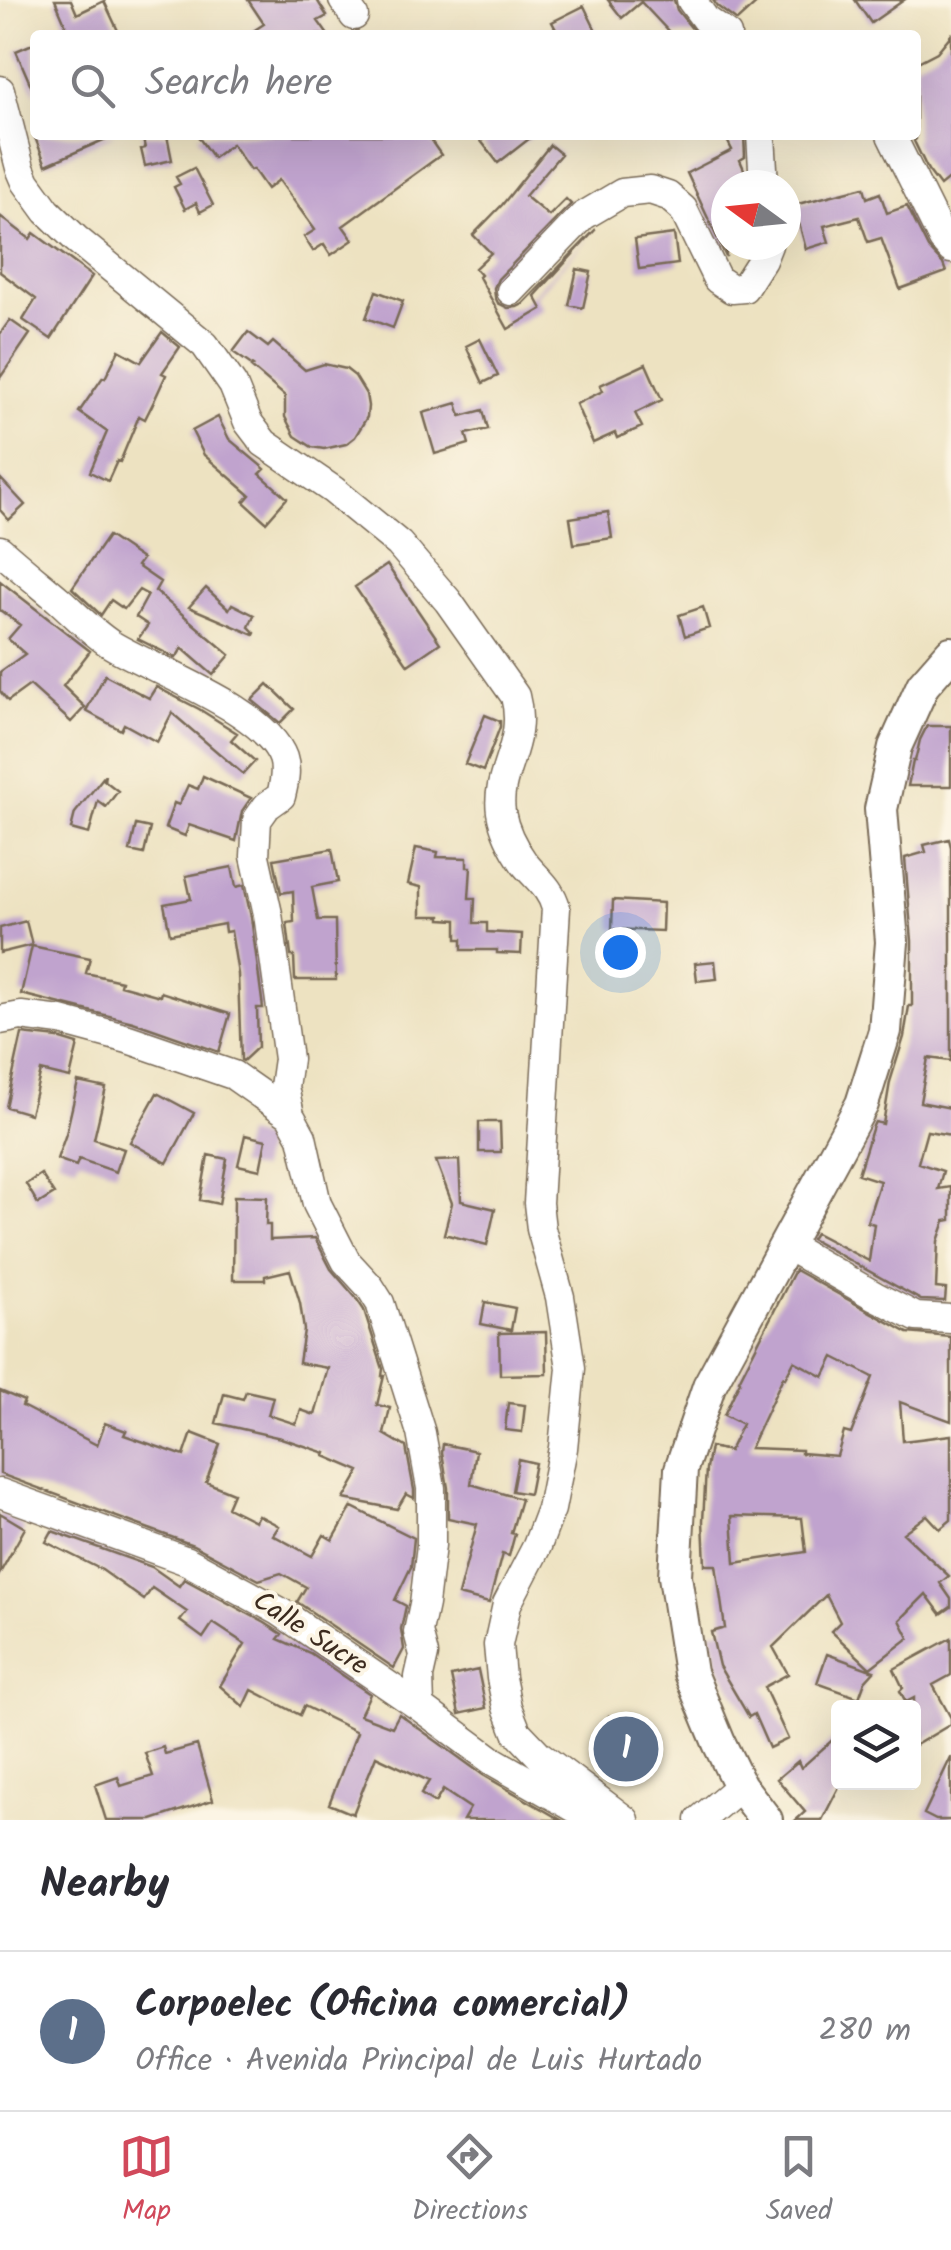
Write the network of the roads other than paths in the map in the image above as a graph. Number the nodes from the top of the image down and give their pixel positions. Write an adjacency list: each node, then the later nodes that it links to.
1 (692, 0): 2 (street)
2 (720, 30)
3 (0, 90): 20 (street)
4 (761, 140): 6 (street)
5 (893, 140): 7 (street)
6 (763, 170)
7 (951, 249)
8 (762, 260): 9 (street)
9 (510, 291)
10 (0, 550): 13 (street)
11 (951, 653): 14 (main road)
12 (0, 1020): 13 (street)
13 (290, 1115): 17 (street)
14 (786, 1245): 15 (street); 18 (main road)
15 (951, 1319)
16 (0, 1493): 17 (street, Calle Sucre)
17 (420, 1707): 19 (street, Calle Sucre)
18 (740, 1786): 21 (street); 22 (main road)
19 (596, 1820)
20 (626, 1820)
21 (700, 1820)
22 (766, 1820)

